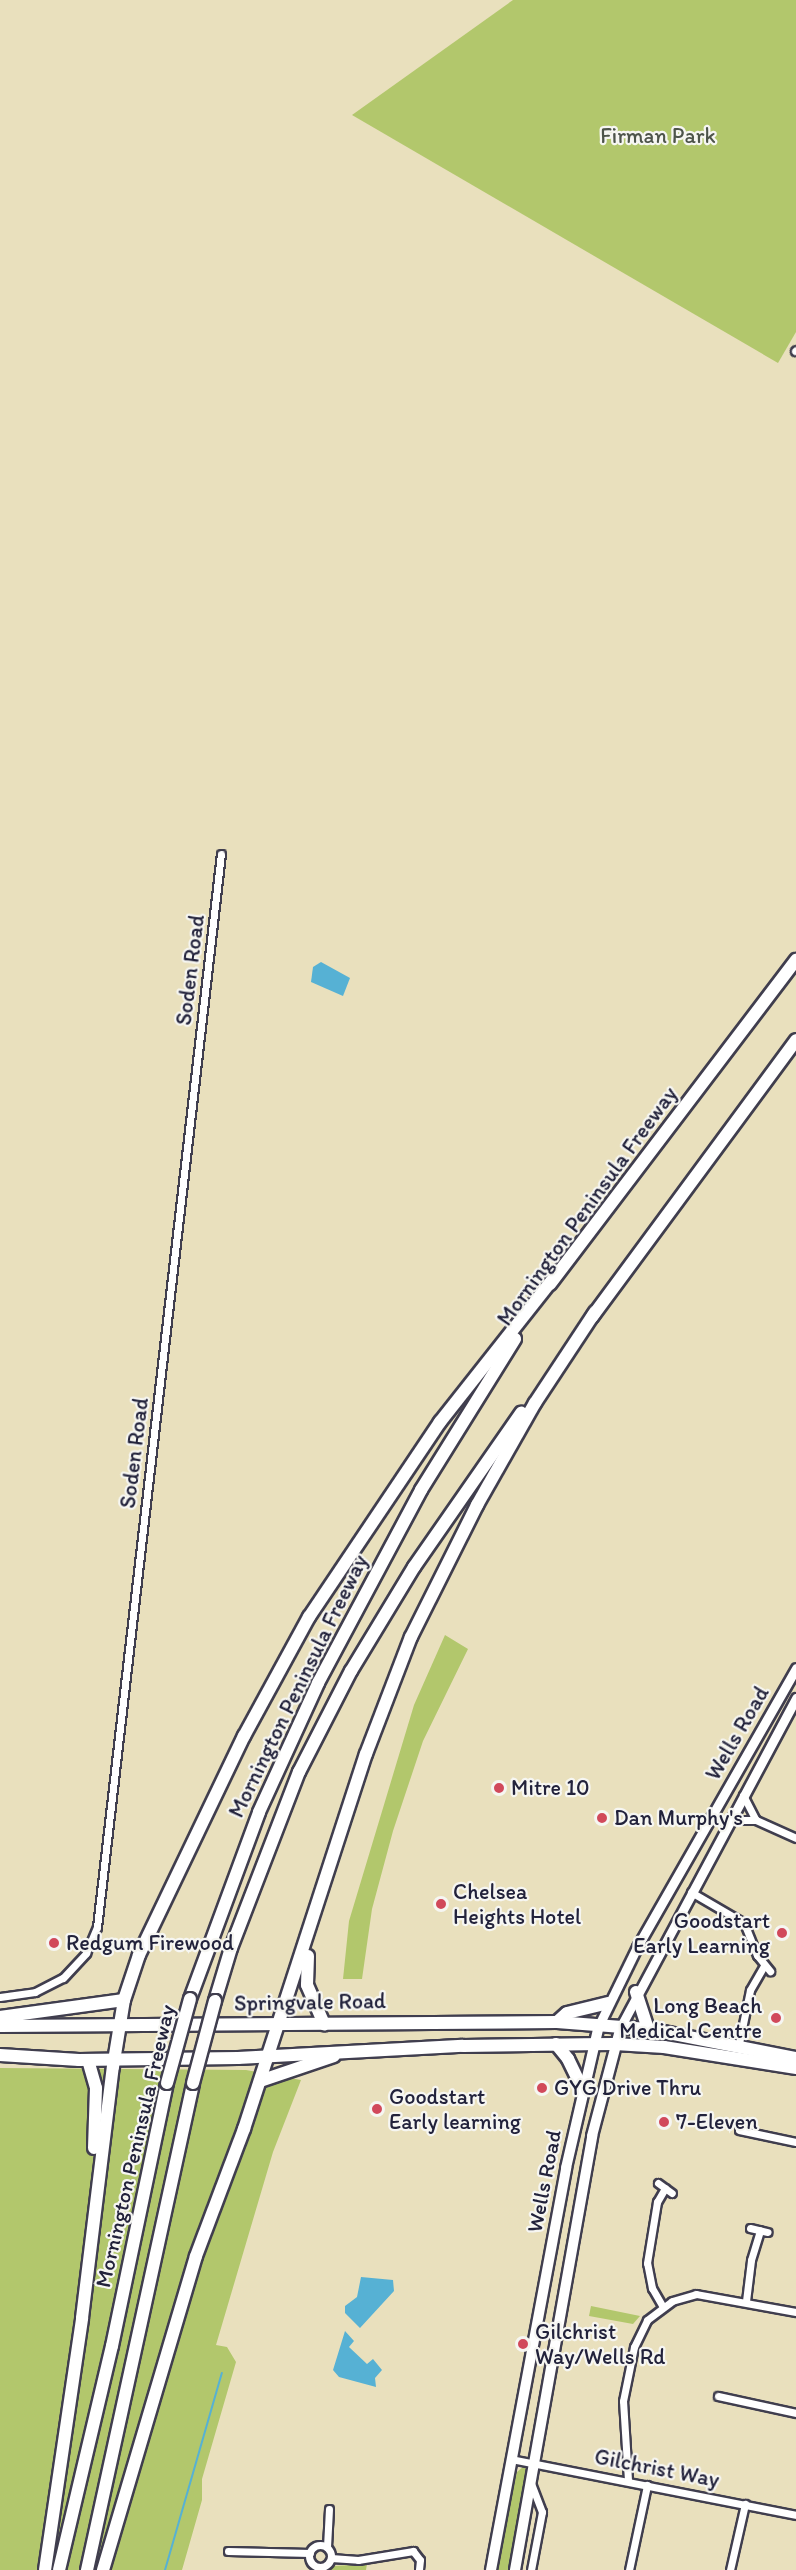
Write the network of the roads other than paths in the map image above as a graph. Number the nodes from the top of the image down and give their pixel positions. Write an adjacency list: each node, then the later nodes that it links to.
1 (222, 854): 15 (street, Soden Road)
2 (796, 960): 4 (highway, Mornington Peninsula Freeway)
3 (796, 1040): 5 (highway, Mornington Peninsula Freeway)
4 (554, 1279): 16 (highway); 72 (highway, Mornington Peninsula Freeway, bridge)
5 (596, 1312): 12 (highway); 73 (highway, Mornington Peninsula Freeway, bridge)
6 (796, 1668): 17 (main road, Wells Road)
7 (796, 1698): 8 (main road, Wells Road)
8 (743, 1795): 9 (main road, Wells Road); 10 (street)
9 (730, 1820): 10 (street); 13 (main road, Wells Road)
10 (756, 1820): 11 (street)
11 (796, 1838)
12 (326, 1882): 20 (highway); 21 (highway)
13 (691, 1892): 14 (main road, Wells Road); 30 (street)
14 (636, 1992): 25 (main road, Wells Road); 26 (highway)
15 (0, 1997)
16 (124, 2000): 18 (highway); 24 (highway)
17 (608, 2003): 19 (highway); 22 (main road, Wells Road)
18 (0, 2017)
19 (557, 2022): 20 (highway, Springvale Road); 22 (highway, Springvale Road)
20 (324, 2024): 21 (highway, Springvale Road)
21 (277, 2025): 24 (highway, Springvale Road); 33 (highway)
22 (599, 2025): 25 (highway, Springvale Road); 28 (main road, Wells Road)
23 (0, 2026): 24 (highway, Springvale Road)
24 (121, 2026): 35 (highway)
25 (621, 2026): 26 (highway, Springvale Road); 29 (main road, Wells Road)
26 (648, 2029): 30 (highway, Springvale Road)
27 (556, 2044): 28 (highway); 31 (highway); 40 (highway)
28 (592, 2044): 29 (highway); 40 (main road, Wells Road)
29 (615, 2044): 37 (highway); 56 (main road, Wells Road)
30 (738, 2046): 34 (highway, Springvale Road); 37 (street)
31 (343, 2052): 33 (highway); 39 (highway)
32 (0, 2055): 36 (highway)
33 (266, 2056): 35 (highway); 39 (highway)
34 (796, 2058)
35 (114, 2059): 36 (highway); 46 (highway)
36 (87, 2060): 46 (highway)
37 (736, 2060): 38 (highway)
38 (796, 2068)
39 (260, 2081): 74 (highway)
40 (582, 2088): 55 (main road, Wells Road)
41 (739, 2130): 42 (street)
42 (796, 2142)
43 (658, 2183): 44 (street)
44 (665, 2188): 45 (street); 51 (street)
45 (672, 2193)
46 (92, 2218): 71 (highway)
47 (750, 2228): 48 (street)
48 (760, 2230): 49 (street); 50 (street)
49 (768, 2232)
50 (746, 2301): 51 (street); 52 (street)
51 (663, 2307): 57 (street)
52 (796, 2312)
53 (718, 2396): 54 (street)
54 (796, 2413)
55 (512, 2458): 56 (street, Gilchrist Way); 76 (main road, Wells Road)
56 (535, 2463): 57 (street, Gilchrist Way); 58 (main road, Wells Road)
57 (628, 2480): 59 (street, Gilchrist Way)
58 (531, 2483): 77 (main road, Wells Road); 78 (street)
59 (647, 2485): 60 (street, Gilchrist Way); 79 (street)
60 (744, 2504): 62 (street, Gilchrist Way); 80 (street)
61 (329, 2509): 63 (street)
62 (796, 2515)
63 (325, 2530): 64 (street); 65 (street)
64 (317, 2545): 65 (street); 67 (street)
65 (327, 2547): 68 (street)
66 (228, 2551): 67 (street)
67 (310, 2553): 69 (street)
68 (331, 2558): 70 (street); 75 (street)
69 (313, 2567): 70 (street)
70 (321, 2568)
71 (45, 2570)
72 (59, 2570)
73 (87, 2570)
74 (103, 2570)
75 (419, 2570)
76 (491, 2570)
77 (515, 2570)
78 (531, 2570)
79 (629, 2570)
80 (730, 2570)

